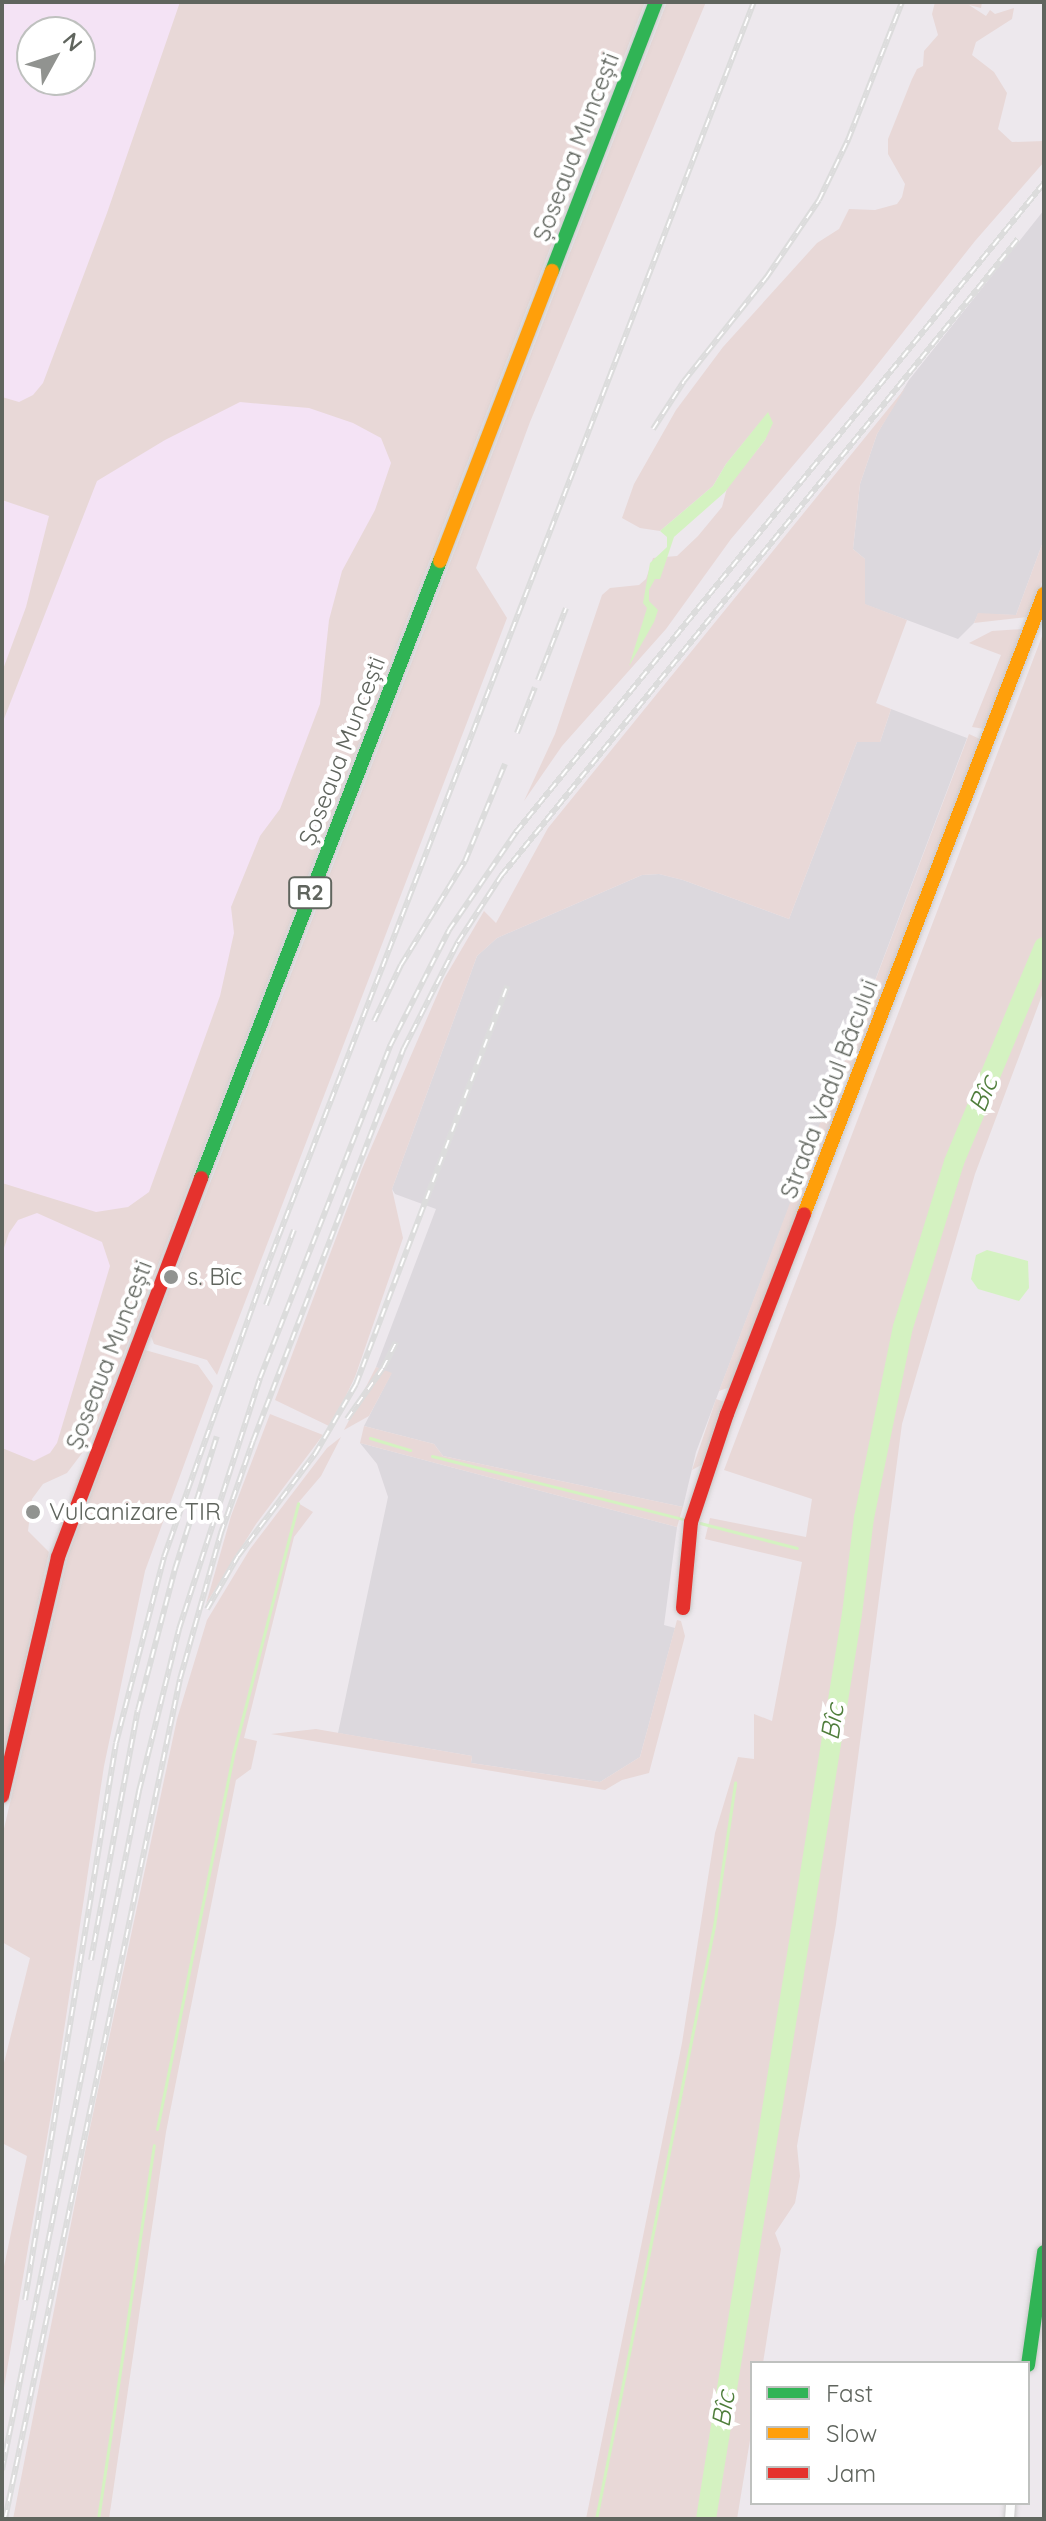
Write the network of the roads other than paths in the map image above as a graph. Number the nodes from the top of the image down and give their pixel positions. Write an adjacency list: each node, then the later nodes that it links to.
1 (656, 2): 4 (main road, Șoseaua Muncești / R2)
2 (1044, 594): 3 (main road, Strada Vadul Bâcului)
3 (683, 1608)
4 (2, 1796)
5 (1044, 2252): 6 (main road)
6 (1029, 2361)

